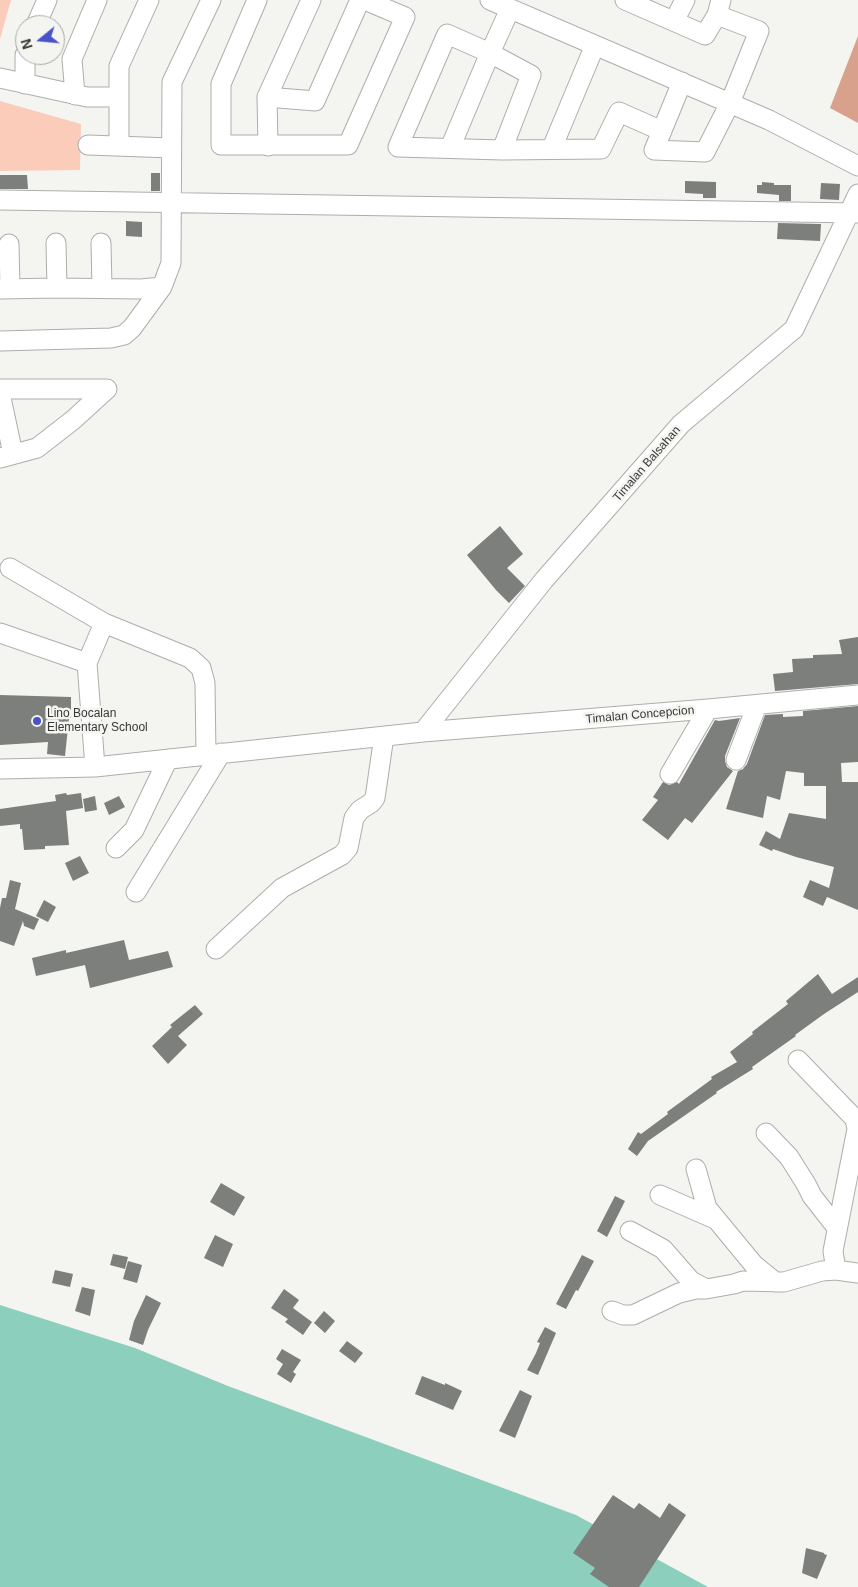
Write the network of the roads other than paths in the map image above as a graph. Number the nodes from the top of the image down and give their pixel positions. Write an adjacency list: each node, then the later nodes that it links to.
1 (47, 0): 14 (street)
2 (97, 0): 22 (street)
3 (150, 0): 23 (street)
4 (211, 0): 30 (street)
5 (257, 0): 29 (street)
6 (311, 0): 24 (street)
7 (360, 0): 24 (street)
8 (365, 0): 29 (street)
9 (490, 0): 13 (street)
10 (685, 0): 15 (street)
11 (630, 1): 15 (street)
12 (719, 7): 15 (street); 25 (street)
13 (510, 9): 16 (street); 17 (street)
14 (40, 15)
15 (674, 21)
16 (595, 45): 20 (street); 32 (street)
17 (490, 53): 31 (street); 31 (street); 33 (street)
18 (25, 65): 21 (street)
19 (0, 78): 21 (street)
20 (682, 82): 25 (street); 26 (street)
21 (25, 84): 22 (street)
22 (75, 94): 23 (street)
23 (119, 97): 28 (street)
24 (267, 98): 29 (street)
25 (730, 103): 26 (street); 34 (street)
26 (662, 131): 32 (street)
27 (88, 145): 28 (street)
28 (119, 145): 30 (street)
29 (268, 146)
30 (171, 148): 37 (street)
31 (450, 148): 33 (street)
32 (552, 148): 33 (street)
33 (502, 150)
34 (858, 166)
35 (858, 194): 38 (street, Timalan Balsahan)
36 (0, 200): 37 (street)
37 (171, 201): 38 (street); 42 (street)
38 (854, 213): 57 (street, Timalan Balsahan)
39 (56, 243): 43 (street)
40 (101, 243): 44 (street)
41 (9, 244): 45 (street)
42 (162, 287): 44 (street); 46 (street)
43 (57, 288): 44 (street); 45 (street)
44 (102, 288)
45 (5, 289)
46 (0, 341)
47 (0, 389): 49 (street)
48 (0, 394): 49 (street)
49 (6, 456)
50 (10, 568): 51 (street)
51 (104, 623): 53 (street); 59 (street)
52 (0, 633): 53 (street)
53 (87, 663): 62 (street)
54 (858, 695): 55 (street, Timalan Concepcion)
55 (757, 705): 56 (street, Timalan Concepcion); 61 (street)
56 (708, 709): 57 (street, Timalan Concepcion); 64 (street)
57 (423, 732): 58 (street, Timalan Concepcion)
58 (384, 736): 59 (street, Timalan Concepcion); 67 (street)
59 (213, 754): 60 (street, Timalan Concepcion); 66 (street)
60 (168, 758): 62 (street, Timalan Concepcion); 65 (street)
61 (736, 760)
62 (96, 767): 63 (street, Timalan Concepcion)
63 (0, 769)
64 (670, 774)
65 (116, 848)
66 (136, 892)
67 (216, 949)
68 (798, 1060): 73 (street)
69 (766, 1134): 73 (street)
70 (696, 1168): 72 (street)
71 (660, 1195): 72 (street)
72 (715, 1219): 77 (street)
73 (837, 1228): 75 (street)
74 (630, 1231): 78 (street)
75 (836, 1270): 76 (street); 77 (street)
76 (858, 1272)
77 (775, 1282): 78 (street)
78 (706, 1289): 79 (street)
79 (612, 1311)

